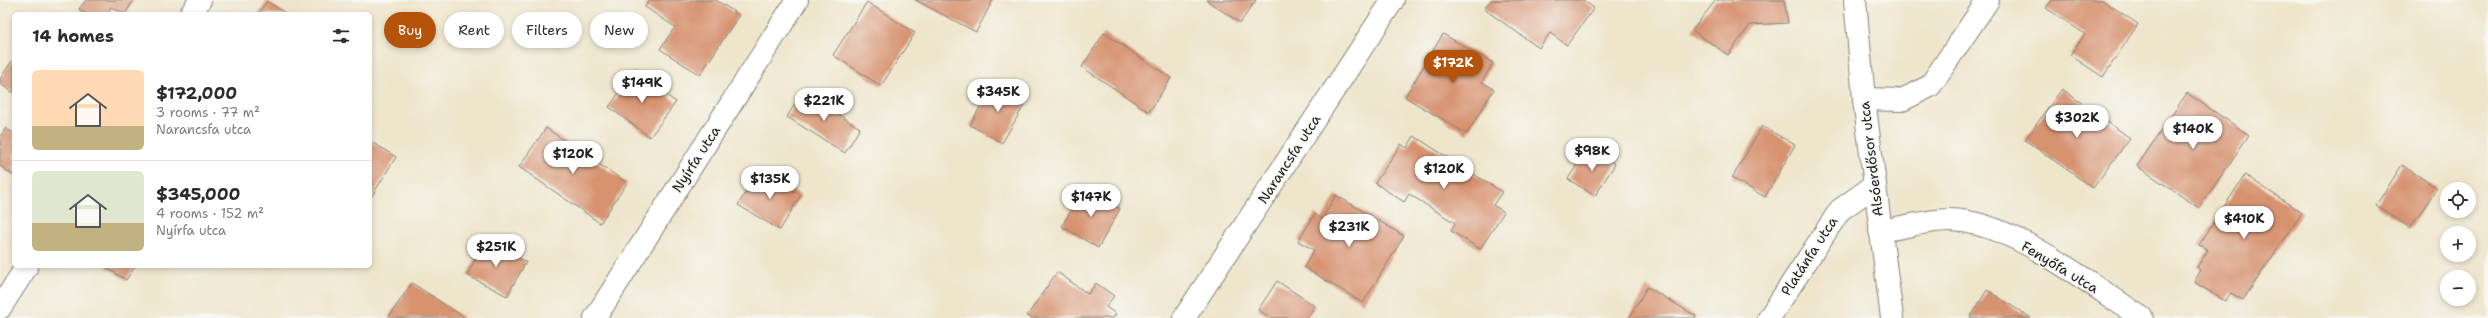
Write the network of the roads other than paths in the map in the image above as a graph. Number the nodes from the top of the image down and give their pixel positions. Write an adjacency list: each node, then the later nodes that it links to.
1 (200, 0): 6 (street)
2 (797, 0): 12 (street, Nyírfa utca)
3 (1393, 0): 13 (street, Narancsfa utca)
4 (1855, 0): 7 (street, Alsóerdősor utca)
5 (1988, 0): 7 (street)
6 (192, 12)
7 (1864, 99): 8 (street, Alsóerdősor utca)
8 (1874, 185): 9 (street, Alsóerdősor utca); 14 (street, Platánfa utca)
9 (1880, 231): 15 (street, Alsóerdősor utca); 16 (street, Fenyőfa utca)
10 (26, 268): 11 (street)
11 (0, 308)
12 (594, 318)
13 (1184, 318)
14 (1769, 318)
15 (1892, 318)
16 (2142, 318)

